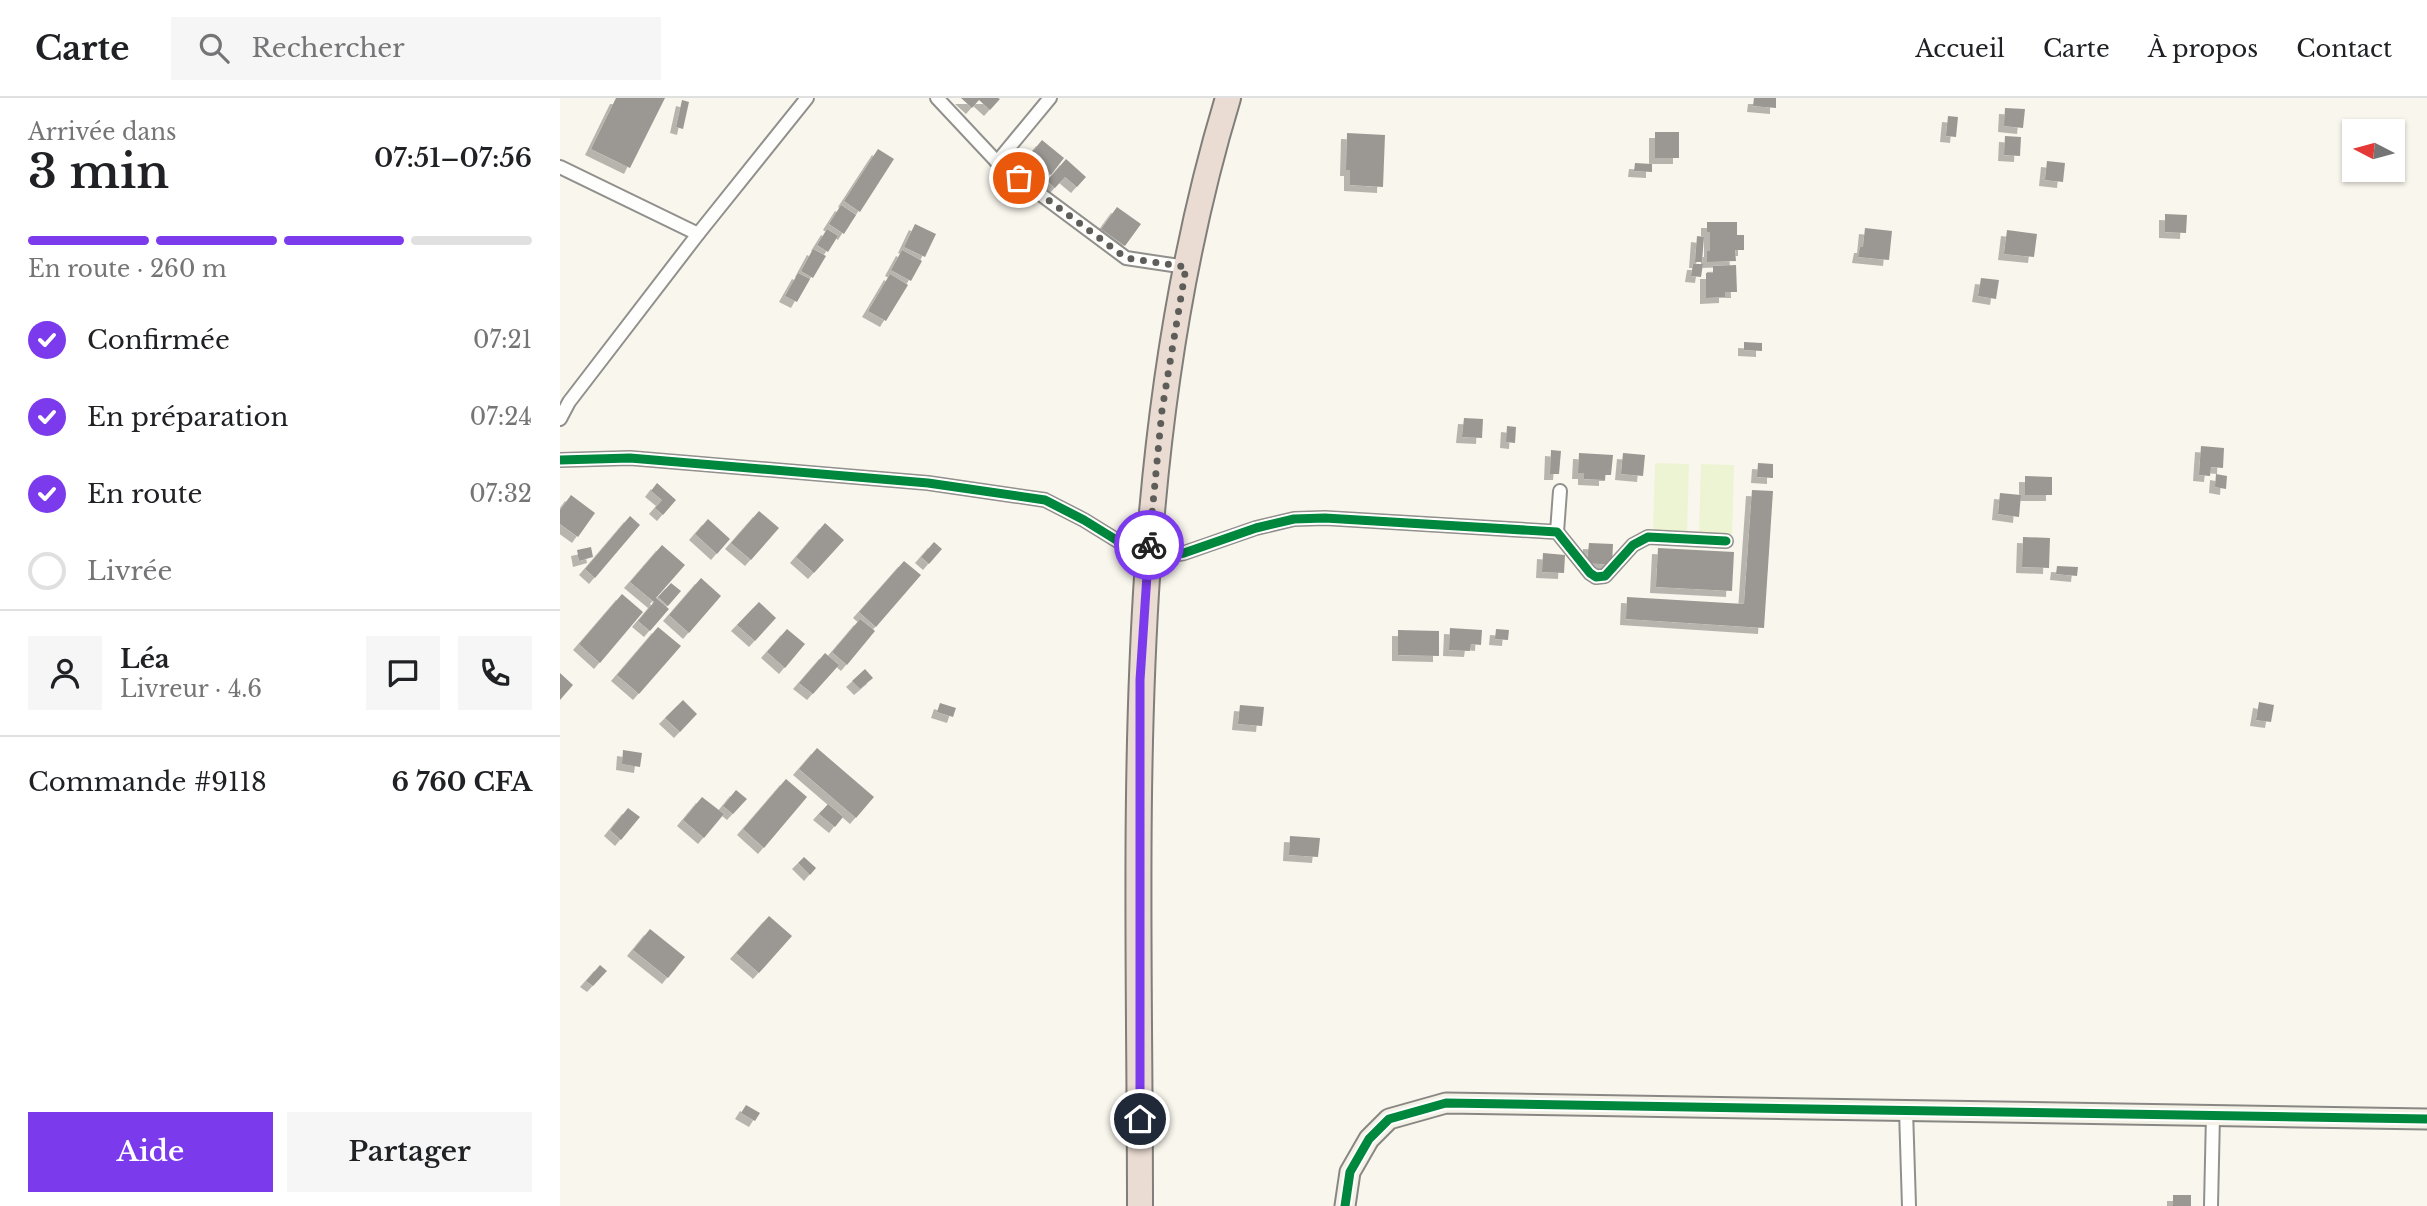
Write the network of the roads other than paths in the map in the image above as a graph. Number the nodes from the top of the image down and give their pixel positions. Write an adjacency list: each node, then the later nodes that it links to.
1 (807, 98): 7 (street)
2 (937, 98): 5 (street)
3 (1050, 98): 5 (street)
4 (1228, 98): 8 (highway)
5 (997, 162): 8 (street)
6 (560, 169): 7 (street)
7 (698, 234): 9 (street)
8 (1186, 267): 15 (highway)
9 (565, 398): 10 (street)
10 (560, 419)
11 (560, 460): 15 (street)
12 (1560, 491): 13 (street)
13 (1557, 531): 14 (street); 15 (street)
14 (1726, 541)
15 (1147, 559): 19 (highway)
16 (1906, 1110): 17 (street); 20 (street); 21 (street)
17 (2213, 1115): 18 (street); 22 (street)
18 (2427, 1119)
19 (1140, 1206)
20 (1345, 1206)
21 (1909, 1206)
22 (2211, 1206)

